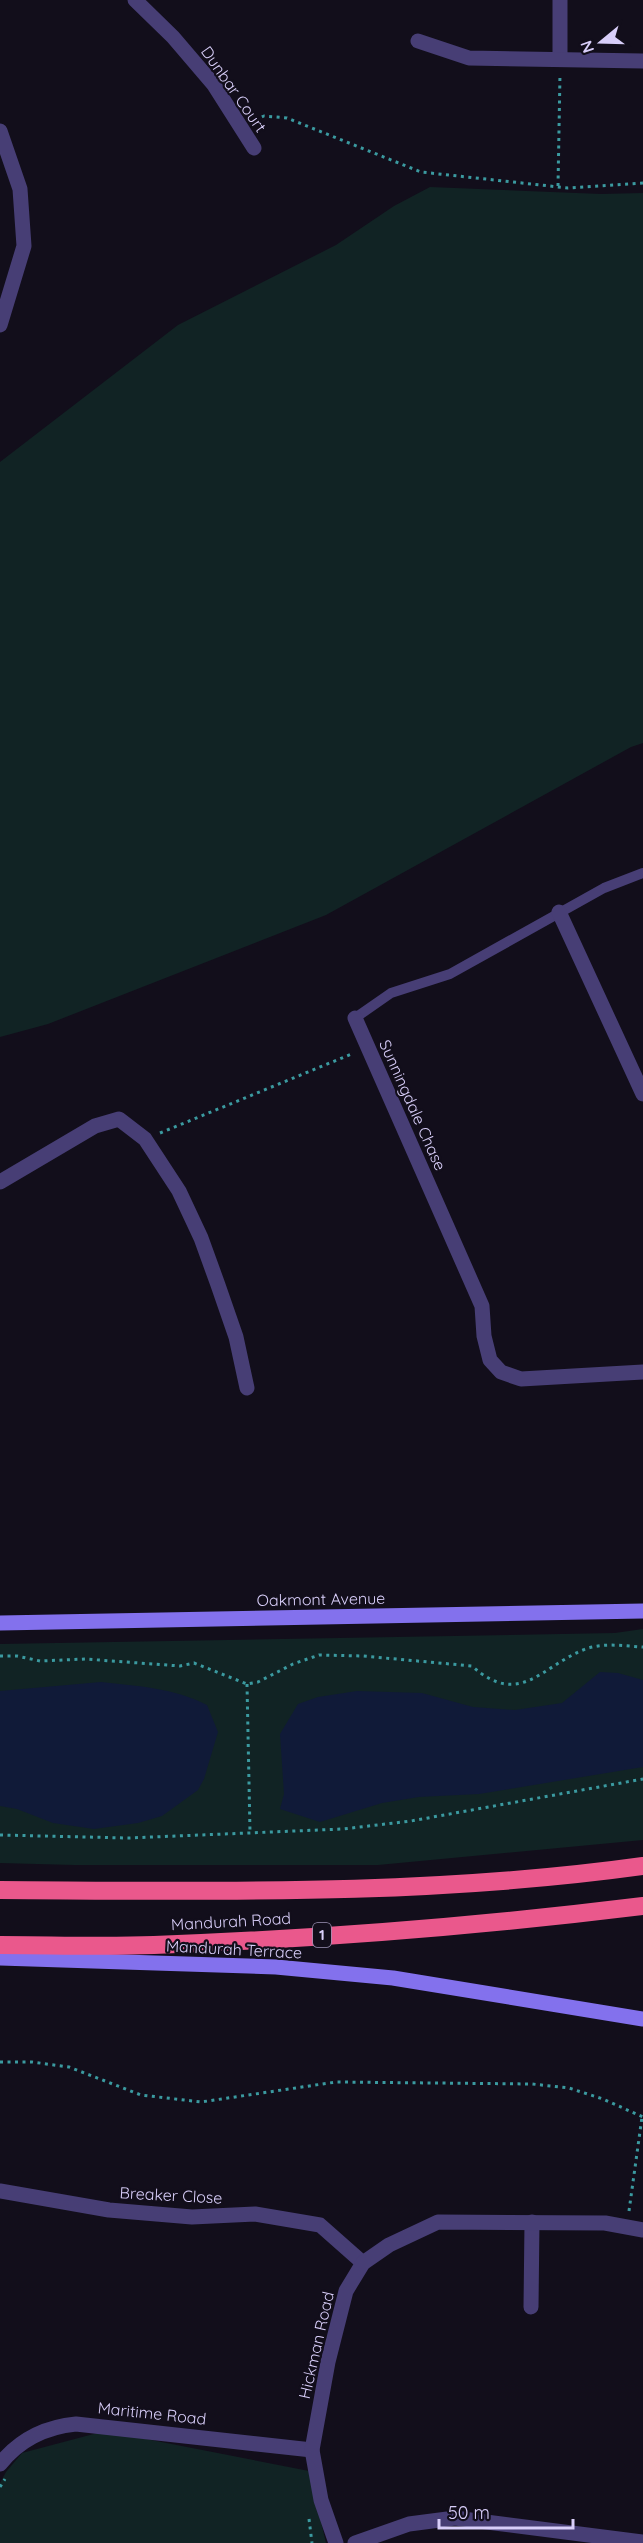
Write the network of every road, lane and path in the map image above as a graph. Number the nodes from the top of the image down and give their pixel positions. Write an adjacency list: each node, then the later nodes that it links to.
1 (135, 0): 6 (street, Dunbar Court)
2 (560, 0): 4 (street)
3 (418, 41): 4 (street)
4 (560, 58): 5 (street); 10 (path)
5 (643, 61)
6 (239, 126): 8 (street, Dunbar Court); 10 (path)
7 (0, 131): 11 (street)
8 (254, 148)
9 (643, 183): 10 (path)
10 (558, 186)
11 (0, 325)
12 (643, 873): 13 (lane, Sunningdale Chase)
13 (559, 912): 14 (lane, Sunningdale Chase); 16 (street)
14 (355, 1017): 15 (street, Sunningdale Chase)
15 (368, 1047): 17 (path); 19 (street, Sunningdale Chase)
16 (643, 1094)
17 (145, 1139): 18 (street); 20 (street)
18 (0, 1182)
19 (643, 1372)
20 (247, 1388)
21 (643, 1611): 22 (main road, Oakmont Avenue)
22 (0, 1623)
23 (643, 1647): 25 (path)
24 (0, 1656): 25 (path)
25 (247, 1684): 27 (path)
26 (643, 1779): 27 (path)
27 (250, 1832): 28 (path)
28 (0, 1835)
29 (643, 1866): 30 (highway, Mandurah Road)
30 (0, 1890)
31 (643, 1906): 32 (highway, Mandurah Road / 1)
32 (0, 1946)
33 (0, 1958): 34 (main road, Mandurah Terrace)
34 (643, 2019)
35 (0, 2062): 36 (path)
36 (643, 2117): 39 (path)
37 (0, 2191): 41 (street, Breaker Close)
38 (532, 2222): 39 (street, Hickman Road); 41 (street, Hickman Road); 42 (street)
39 (627, 2227): 40 (street, Hickman Road)
40 (643, 2230)
41 (363, 2263): 43 (street, Hickman Road)
42 (531, 2307)
43 (312, 2450): 44 (street, Maritime Road); 50 (street, Hickman Road)
44 (4, 2460): 45 (path)
45 (0, 2487)
46 (307, 2508): 49 (path)
47 (580, 2538): 48 (street); 51 (street)
48 (643, 2542)
49 (312, 2543)
50 (336, 2543)
51 (355, 2543)

